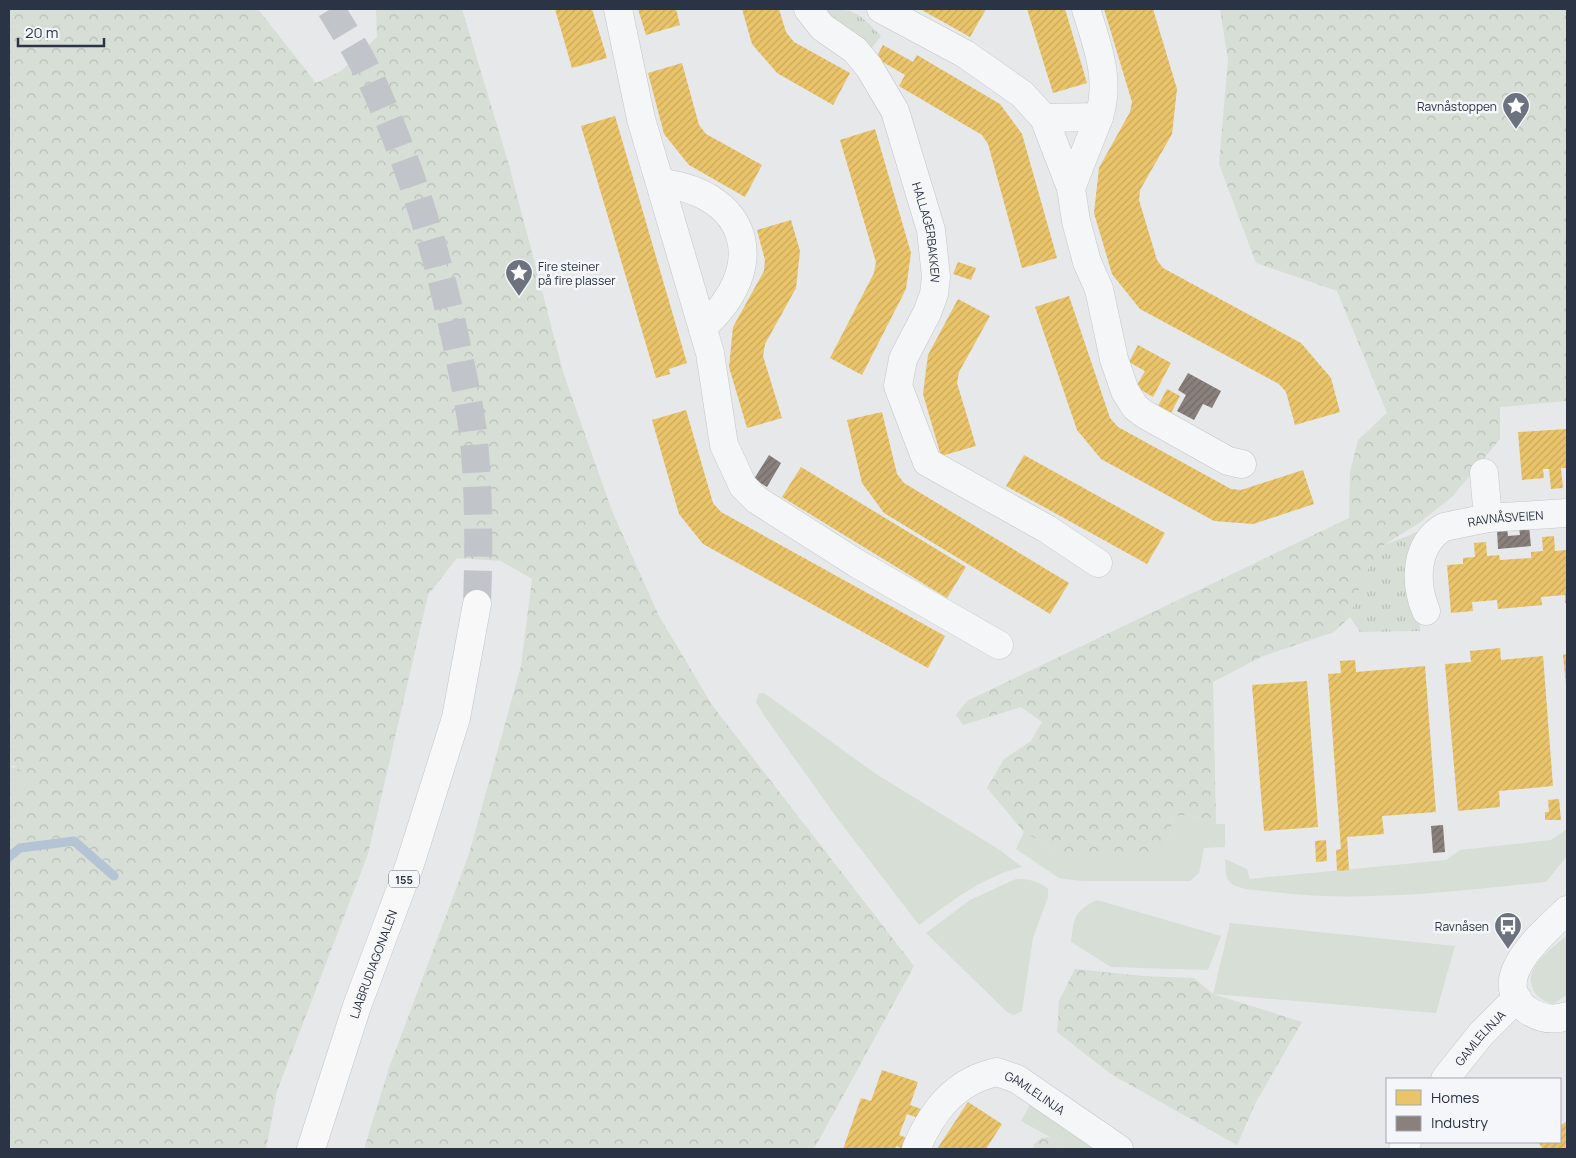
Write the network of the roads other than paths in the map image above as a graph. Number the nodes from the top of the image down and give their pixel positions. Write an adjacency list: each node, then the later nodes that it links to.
1 (618, 9): 7 (street)
2 (808, 9): 14 (street, HALLAGERBAKKEN)
3 (880, 9): 6 (street)
4 (1086, 9): 5 (street)
5 (1099, 117): 6 (street); 8 (street)
6 (1044, 118): 8 (street)
7 (661, 183): 9 (street); 9 (street)
8 (1071, 188): 10 (street)
9 (703, 327): 17 (street)
10 (1242, 464)
11 (1484, 473): 13 (street)
12 (1567, 513): 13 (street, RAVNÅSVEIEN)
13 (1488, 518): 16 (street, RAVNÅSVEIEN)
14 (1098, 563)
15 (477, 604): 22 (main road, LJABRUDIAGONALEN / 155)
16 (1426, 611)
17 (999, 645)
18 (1567, 910): 19 (street)
19 (1517, 998): 20 (street); 21 (street, GAMLELINJA)
20 (1567, 1016)
21 (1446, 1078)
22 (311, 1149)
23 (916, 1149): 24 (street, GAMLELINJA)
24 (1119, 1149)

